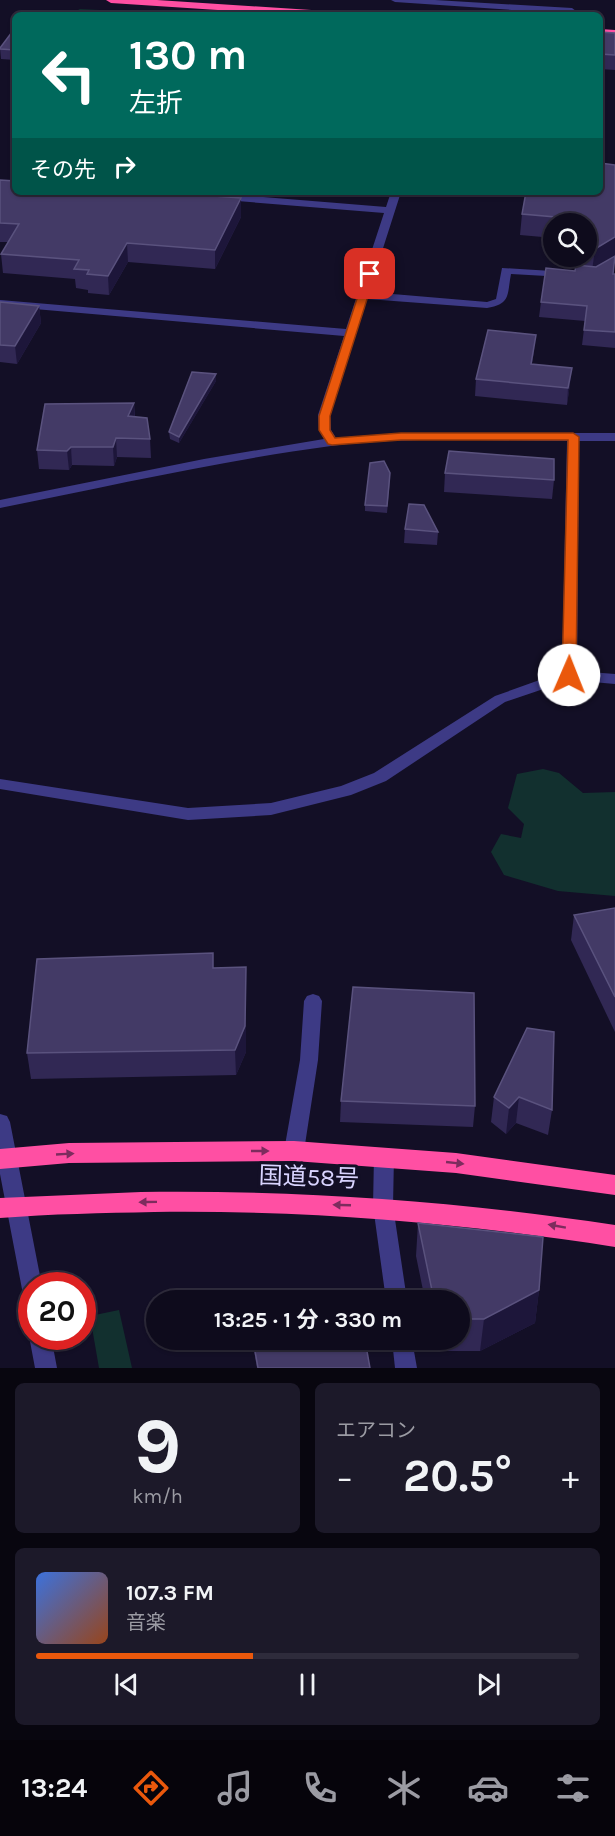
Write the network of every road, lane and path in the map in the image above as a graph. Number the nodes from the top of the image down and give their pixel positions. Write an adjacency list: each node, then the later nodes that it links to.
1 (111, 0): 4 (highway)
2 (395, 0): 3 (street)
3 (572, 11)
4 (296, 12)
5 (201, 195): 7 (street)
6 (395, 195): 7 (street)
7 (390, 210): 9 (street)
8 (573, 275): 9 (street)
9 (363, 295): 11 (street)
10 (0, 303): 11 (street)
11 (351, 333): 14 (street)
12 (573, 437): 13 (street); 14 (street); 16 (street)
13 (615, 437)
14 (332, 442): 15 (street)
15 (0, 504)
16 (569, 675): 17 (street); 18 (street)
17 (615, 679)
18 (0, 784)
19 (313, 1001): 21 (street)
20 (0, 1122): 23 (street)
21 (294, 1151): 22 (highway, 国道58号); 23 (highway, 国道58号, one-way to 21)
22 (384, 1156): 24 (highway, 国道58号, one-way to 24); 25 (street)
23 (3, 1159): 26 (street)
24 (615, 1185)
25 (383, 1206): 26 (highway, 国道58号, one-way to 26); 27 (highway, 国道58号, one-way to 25); 29 (street)
26 (8, 1207): 28 (street)
27 (615, 1236)
28 (27, 1272)
29 (396, 1290)
30 (43, 1350): 32 (street)
31 (403, 1350): 33 (street)
32 (46, 1368)
33 (406, 1368)

